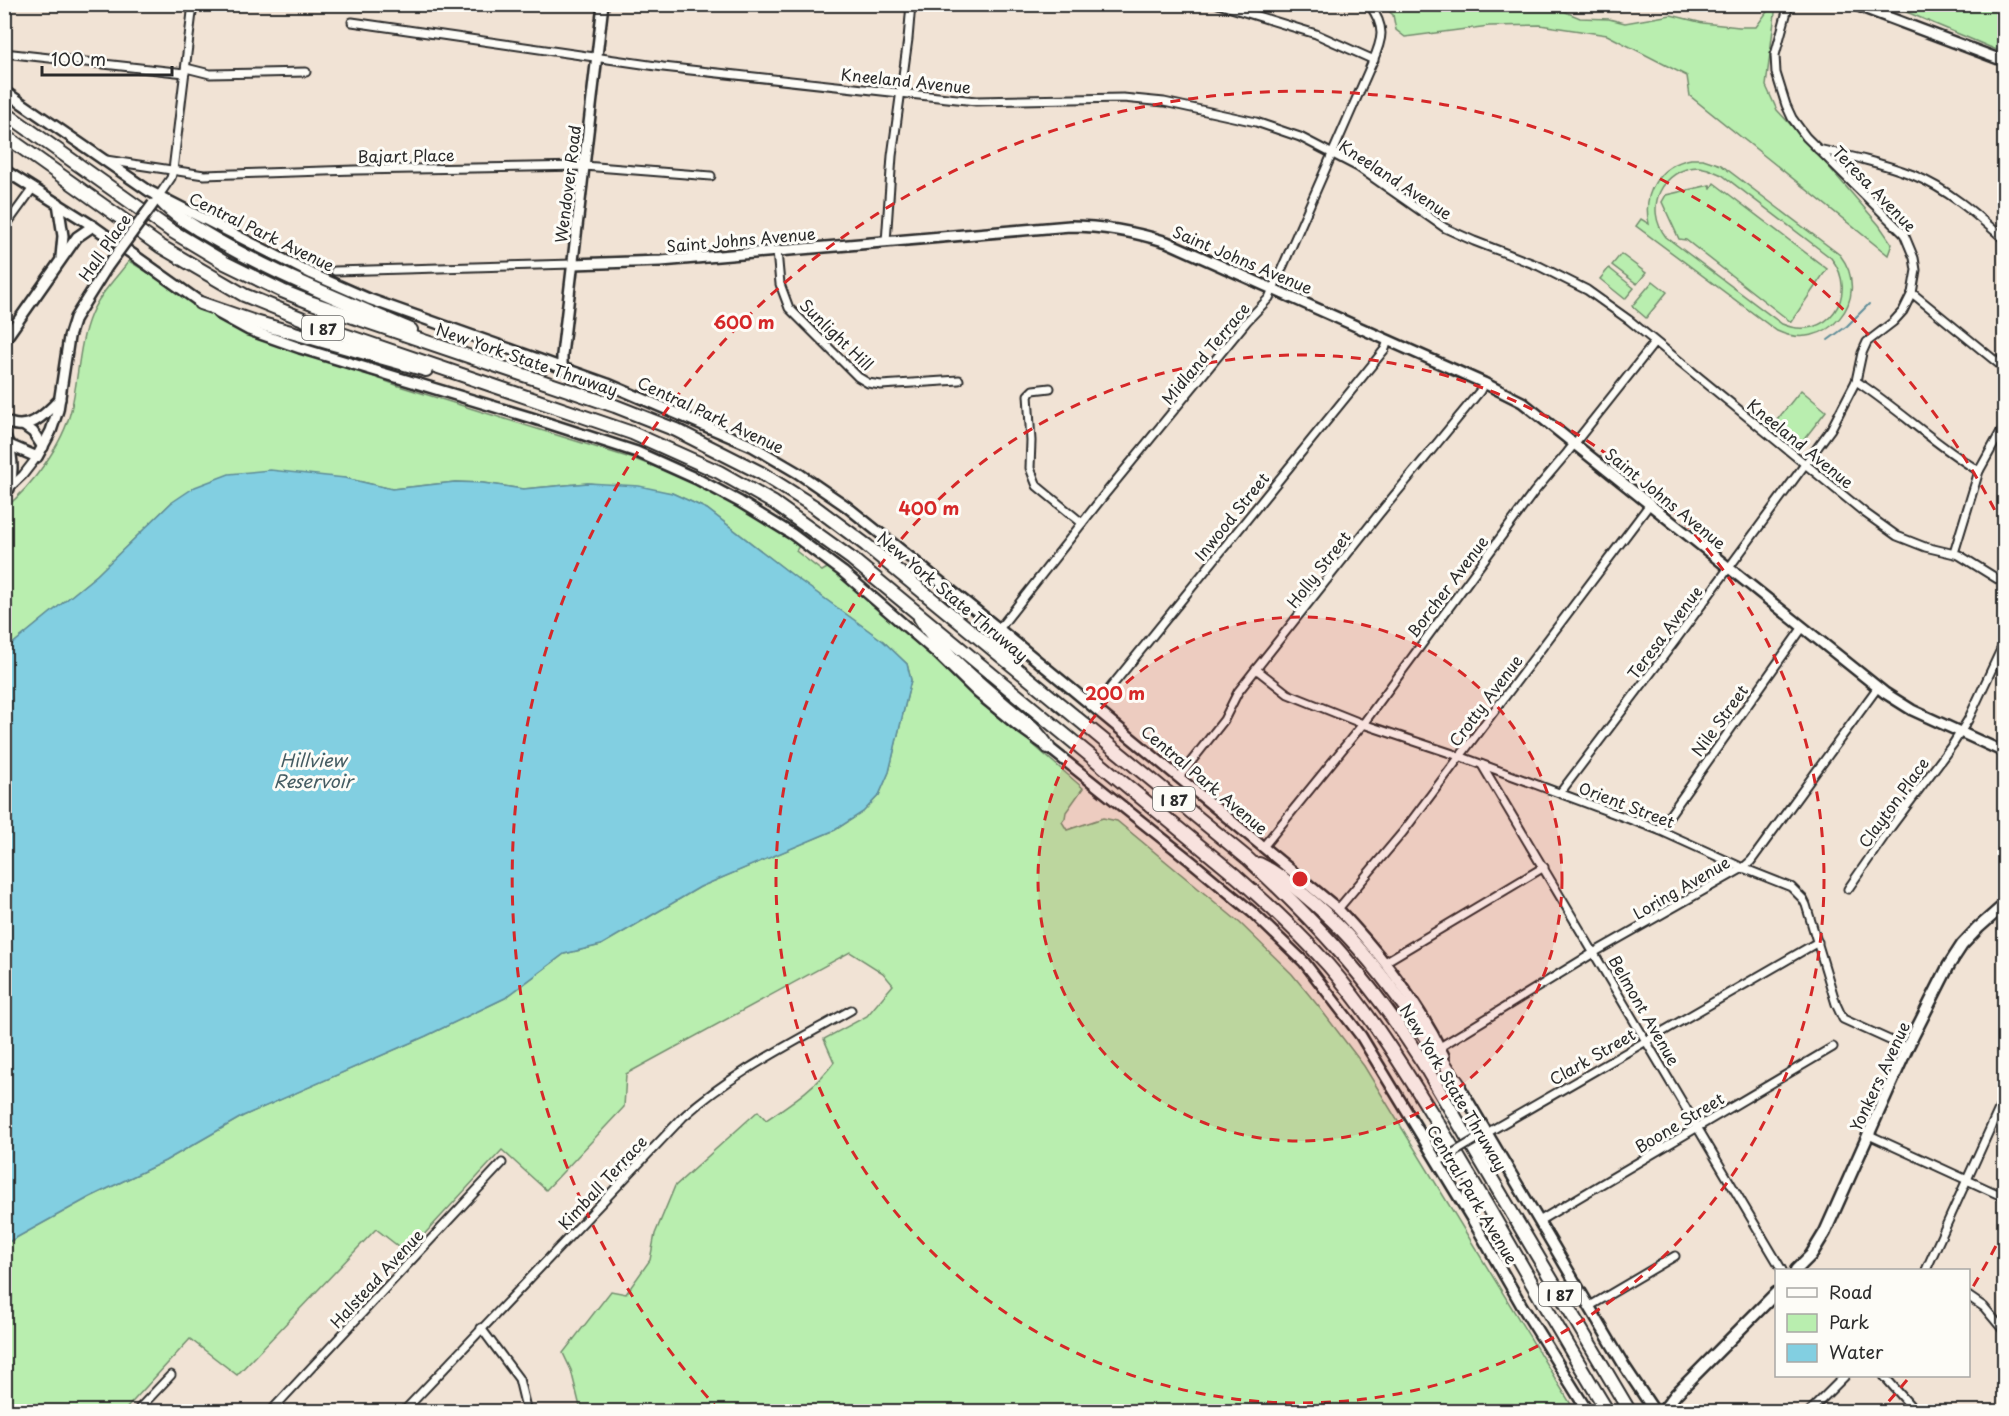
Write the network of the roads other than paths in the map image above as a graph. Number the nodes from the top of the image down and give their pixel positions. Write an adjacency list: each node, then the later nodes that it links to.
1 (193, 4): 13 (street, Hall Place)
2 (603, 4): 10 (main road, Wendover Road)
3 (911, 4): 16 (street)
4 (1218, 4): 11 (street)
5 (1369, 4): 11 (street, Midland Terrace)
6 (1789, 4): 19 (street, Teresa Avenue)
7 (1853, 4): 12 (main road)
8 (352, 22): 10 (street, Kneeland Avenue)
9 (4, 54): 13 (street)
10 (597, 57): 16 (street, Kneeland Avenue); 22 (main road, Wendover Road)
11 (1374, 60): 20 (street, Midland Terrace)
12 (2004, 61)
13 (185, 71): 14 (street); 24 (street, Hall Place)
14 (306, 72)
15 (4, 91): 21 (main road, Central Park Avenue)
16 (900, 93): 20 (street, Kneeland Avenue); 32 (street)
17 (4, 112): 43 (highway, New York State Thruway / I 87)
18 (4, 135): 49 (highway, New York State Thruway / I 87)
19 (1818, 149): 31 (street); 38 (street, Teresa Avenue)
20 (1332, 153): 37 (street, Midland Terrace); 42 (street, Kneeland Avenue)
21 (103, 160): 24 (street, Bajart Place); 27 (main road, Central Park Avenue)
22 (584, 166): 24 (street, Bajart Place); 25 (street, Bajart Place); 35 (main road, Wendover Road)
23 (4, 170): 26 (main road, Central Park Avenue)
24 (174, 170): 27 (street, Hall Place)
25 (711, 176)
26 (33, 188): 28 (main road, Central Park Avenue); 30 (street)
27 (155, 200): 43 (highway); 44 (main road, Central Park Avenue); 51 (main road, Hall Place, bridge)
28 (58, 203): 29 (main road, Central Park Avenue); 34 (main road)
29 (93, 226): 34 (main road); 39 (main road, Central Park Avenue)
30 (4, 228)
31 (2004, 239)
32 (886, 242): 33 (main road, Saint Johns Avenue); 37 (main road, Saint Johns Avenue)
33 (777, 251): 35 (main road, Saint Johns Avenue); 46 (street, Sunlight Hill)
34 (60, 260): 41 (main road)
35 (573, 264): 36 (street, Saint Johns Avenue); 44 (main road, Wendover Road)
36 (334, 271)
37 (1272, 288): 40 (main road, Saint Johns Avenue); 64 (street, Midland Terrace)
38 (1912, 293): 45 (street); 47 (street, Teresa Avenue)
39 (200, 303): 49 (highway); 77 (main road, Central Park Avenue)
40 (1389, 340): 48 (main road, Saint Johns Avenue); 74 (street, Inwood Street)
41 (4, 341)
42 (1654, 342): 56 (street, Borcher Avenue); 60 (street, Kneeland Avenue)
43 (494, 366): 85 (highway, New York State Thruway / I 87)
44 (562, 366): 70 (main road, Central Park Avenue)
45 (2004, 368)
46 (959, 380)
47 (1856, 381): 60 (street, Teresa Avenue); 61 (street)
48 (1484, 382): 56 (main road, Saint Johns Avenue); 72 (street, Holly Street)
49 (496, 386): 68 (highway, New York State Thruway / I 87)
50 (1050, 388): 64 (street)
51 (60, 399): 53 (main road); 58 (main road, Hall Place)
52 (4, 420): 53 (main road)
53 (23, 425): 58 (main road)
54 (2004, 426): 61 (street)
55 (4, 434): 57 (main road)
56 (1575, 444): 63 (main road, Saint Johns Avenue); 75 (street, Borcher Avenue)
57 (9, 445): 59 (main road); 62 (main road)
58 (43, 447): 59 (main road, Hall Place)
59 (37, 457): 62 (street, Hall Place)
60 (1806, 464): 65 (street, Kneeland Avenue); 66 (street, Teresa Avenue)
61 (1979, 471): 65 (street)
62 (7, 491)
63 (1650, 504): 66 (main road, Saint Johns Avenue); 79 (street, Crotty Avenue)
64 (1082, 523): 70 (street, Midland Terrace)
65 (1954, 553): 67 (street, Kneeland Avenue)
66 (1728, 567): 69 (main road, Saint Johns Avenue); 82 (street, Teresa Avenue)
67 (2004, 583)
68 (917, 612): 77 (highway); 126 (highway, New York State Thruway / I 87)
69 (1803, 627): 73 (main road, Saint Johns Avenue); 83 (street, Nile Street)
70 (999, 629): 74 (main road, Central Park Avenue)
71 (2004, 644): 76 (street, Clayton Place)
72 (1256, 669): 75 (street, Orient Street); 81 (street, Holly Street)
73 (1878, 687): 76 (main road, Saint Johns Avenue); 87 (street, Loring Avenue)
74 (1094, 708): 81 (main road, Central Park Avenue)
75 (1363, 724): 79 (street, Orient Street); 84 (street, Borcher Avenue)
76 (1960, 732): 78 (main road, Saint Johns Avenue); 88 (street, Clayton Place)
77 (1048, 747): 104 (main road, Central Park Avenue)
78 (2004, 752)
79 (1459, 756): 80 (street, Orient Street); 90 (street, Crotty Avenue)
80 (1482, 765): 82 (street, Orient Street); 86 (street, Belmont Avenue)
81 (1179, 777): 84 (main road, Central Park Avenue)
82 (1560, 793): 83 (street, Orient Street)
83 (1659, 830): 87 (street, Orient Street)
84 (1263, 847): 90 (main road, Central Park Avenue)
85 (1247, 858): 99 (highway); 127 (highway, New York State Thruway / I 87)
86 (1544, 867): 92 (street, Belmont Avenue); 93 (street)
87 (1743, 868): 91 (street, Orient Street); 92 (street, Loring Avenue)
88 (1848, 889)
89 (2004, 905): 98 (main road, Yonkers Avenue)
90 (1338, 909): 93 (main road, Central Park Avenue)
91 (1818, 942): 95 (street, Clark Street); 98 (street, Orient Street)
92 (1595, 952): 95 (street, Belmont Avenue); 96 (street, Loring Avenue)
93 (1385, 962): 96 (main road, Central Park Avenue)
94 (851, 1010): 116 (street, Kimball Terrace)
95 (1647, 1040): 101 (street, Belmont Avenue); 102 (street, Clark Street)
96 (1440, 1047): 99 (main road, Central Park Avenue)
97 (1833, 1047): 101 (street, Boone Street)
98 (1907, 1048): 103 (main road, Yonkers Avenue)
99 (1459, 1085): 102 (main road, Central Park Avenue)
100 (2004, 1098): 106 (street)
101 (1698, 1126): 108 (street, Boone Street); 110 (street, Belmont Avenue)
102 (1484, 1135): 104 (street, Clark Street, bridge); 108 (main road, Central Park Avenue)
103 (1869, 1135): 106 (street); 111 (main road, Yonkers Avenue)
104 (1440, 1160): 125 (main road, Central Park Avenue)
105 (502, 1163): 122 (street, Halstead Avenue)
106 (1967, 1182): 107 (street); 112 (street)
107 (2004, 1197)
108 (1539, 1221): 115 (main road, Central Park Avenue)
109 (1675, 1256): 115 (street)
110 (1781, 1269)
111 (1797, 1269)
112 (1926, 1269)
113 (1775, 1294): 129 (main road)
114 (1970, 1297): 117 (street)
115 (1590, 1306): 128 (main road, Central Park Avenue)
116 (482, 1328): 123 (street, Kimball Terrace); 124 (street)
117 (2004, 1330)
118 (171, 1375): 121 (street)
119 (1844, 1377): 130 (street)
120 (1885, 1377): 131 (street)
121 (136, 1412)
122 (270, 1412)
123 (403, 1412)
124 (527, 1412)
125 (1588, 1412)
126 (1608, 1412)
127 (1630, 1412)
128 (1655, 1412)
129 (1662, 1412)
130 (1809, 1412)
131 (1916, 1412)

